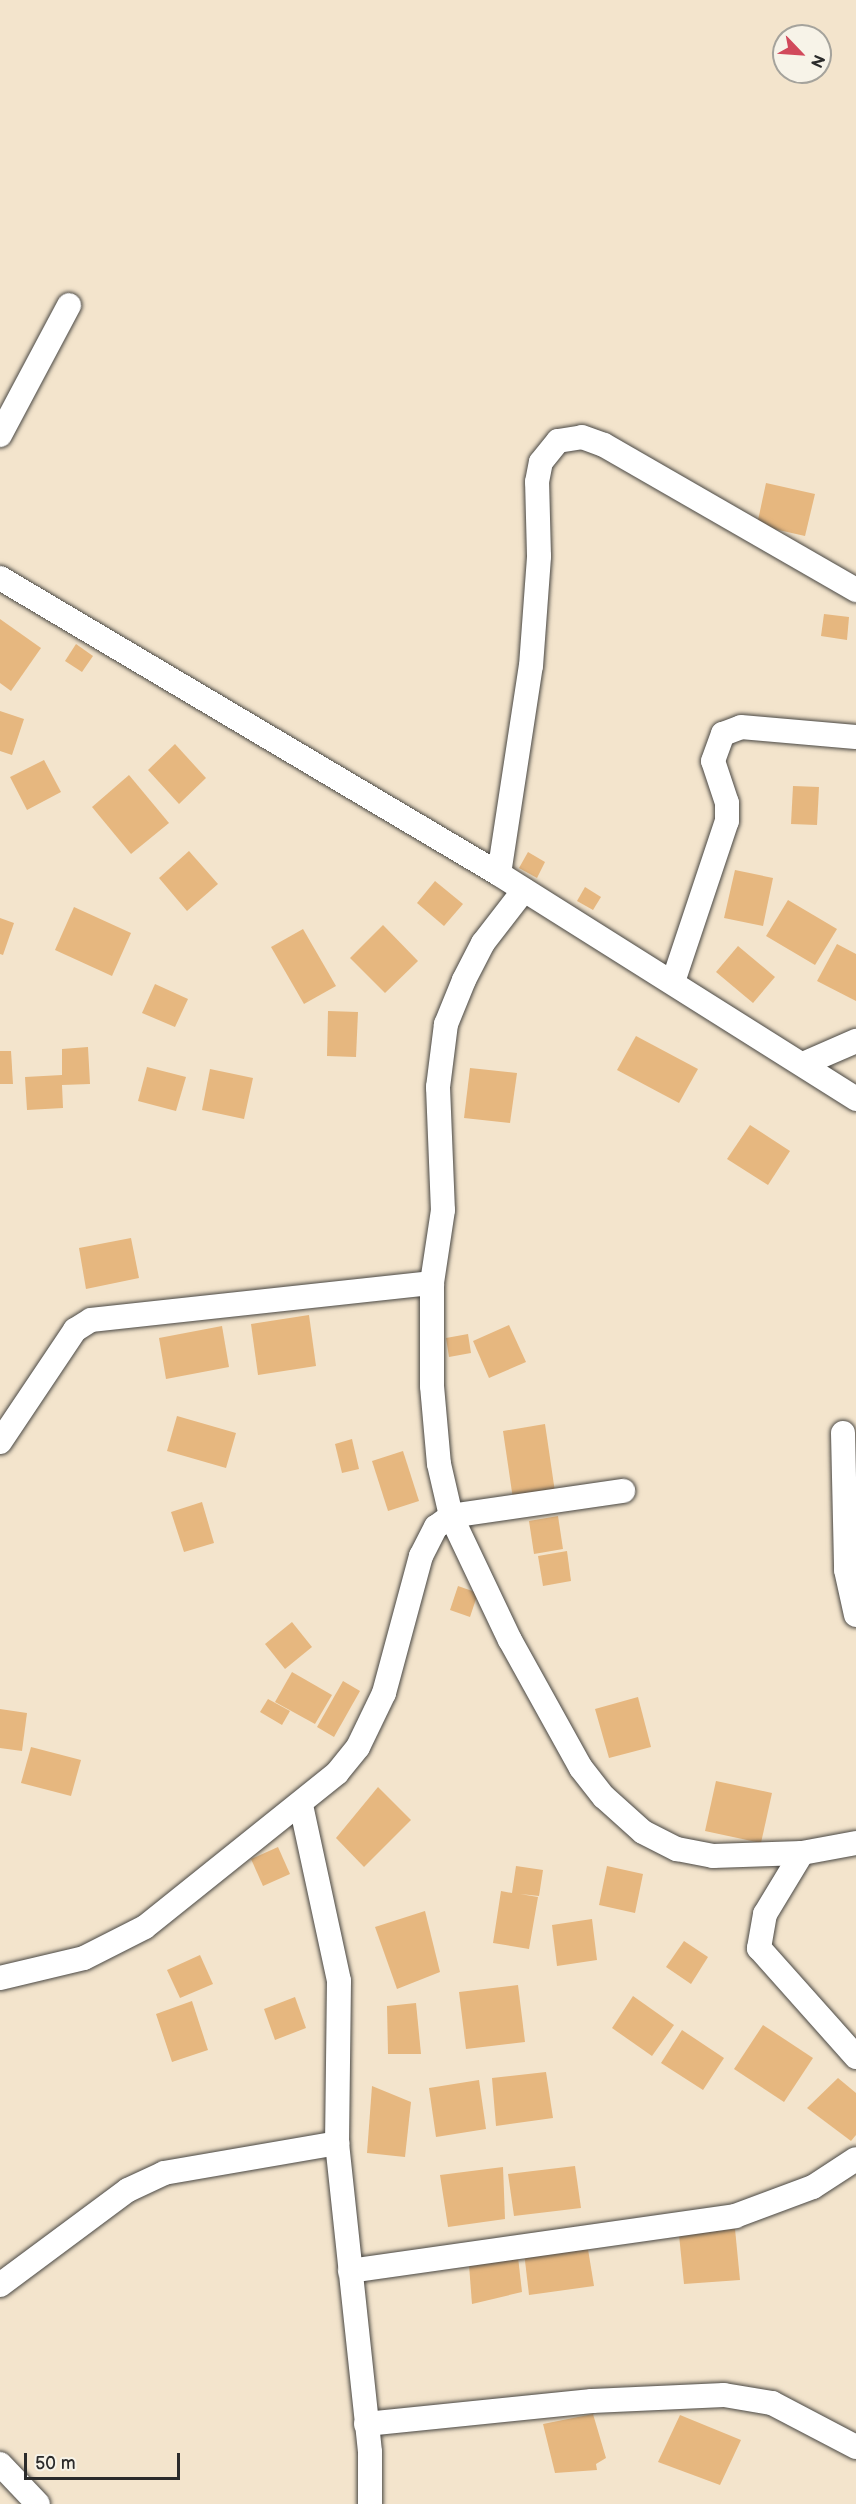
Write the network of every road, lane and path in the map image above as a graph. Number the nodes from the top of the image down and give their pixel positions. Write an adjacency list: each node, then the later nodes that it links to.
1 (69, 305): 2 (street)
2 (0, 435)
3 (0, 578): 6 (street)
4 (856, 590): 6 (street)
5 (856, 738): 8 (street)
6 (499, 874): 7 (street)
7 (524, 890): 8 (street); 12 (street)
8 (673, 982): 10 (street)
9 (856, 1041): 10 (street)
10 (802, 1064): 11 (street)
11 (856, 1099)
12 (432, 1283): 14 (street); 16 (street)
13 (843, 1432): 17 (street)
14 (0, 1442)
15 (623, 1491): 16 (street)
16 (451, 1516): 18 (street); 20 (street)
17 (856, 1615)
18 (301, 1805): 21 (street); 23 (street)
19 (856, 1843): 20 (street)
20 (802, 1853): 22 (street)
21 (0, 1978)
22 (856, 2057)
23 (337, 2143): 25 (street); 26 (street)
24 (856, 2159): 25 (street)
25 (350, 2271): 27 (street)
26 (0, 2285)
27 (366, 2424): 28 (street); 31 (street)
28 (856, 2447)
29 (0, 2464): 30 (street)
30 (38, 2504)
31 (370, 2504)

